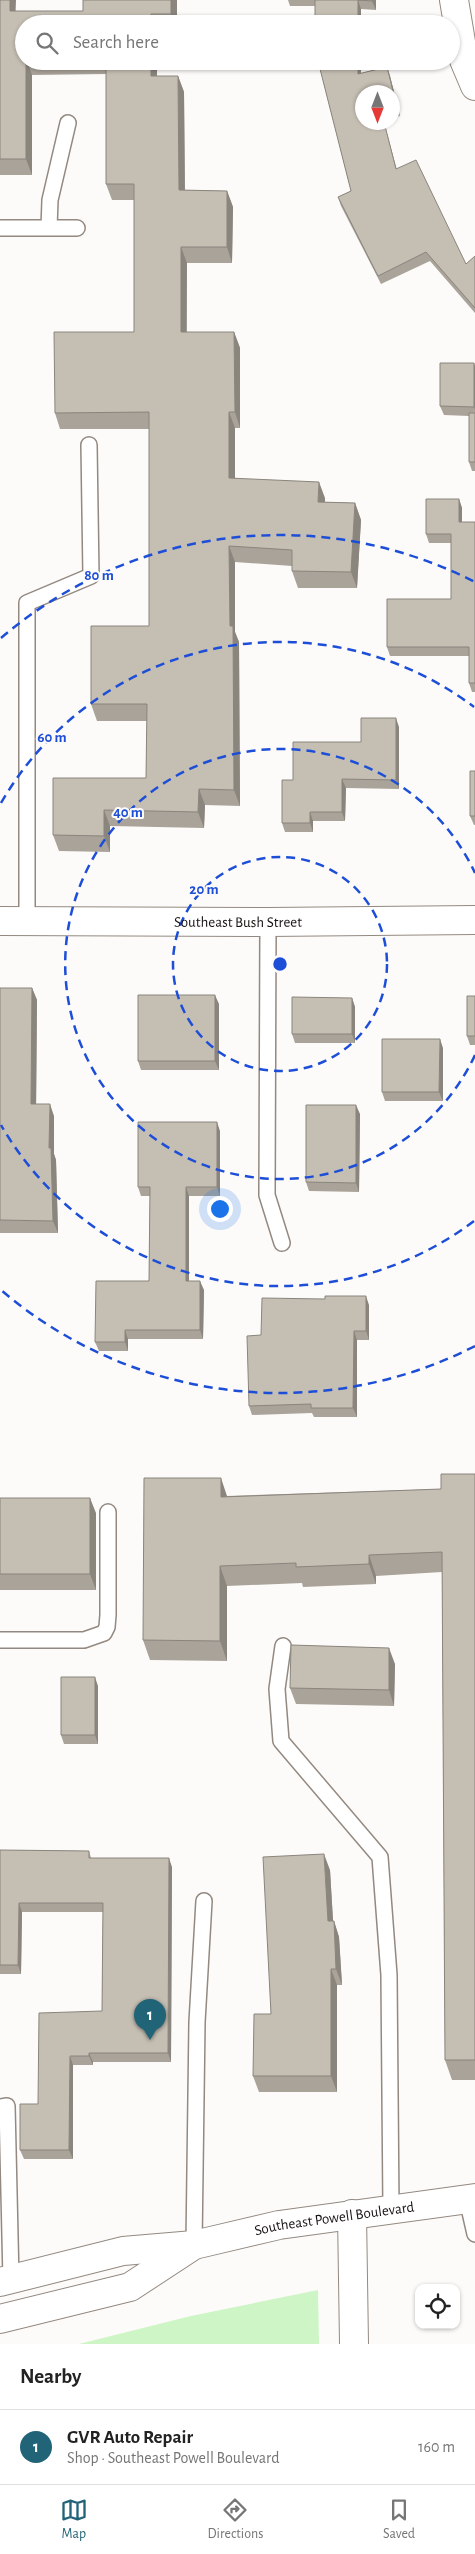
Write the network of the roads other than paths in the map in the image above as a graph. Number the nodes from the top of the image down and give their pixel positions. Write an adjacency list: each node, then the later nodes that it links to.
1 (454, 0): 2 (street)
2 (456, 15)
3 (460, 36): 4 (street)
4 (475, 86)
5 (68, 123): 7 (lane)
6 (0, 228): 7 (lane)
7 (49, 228): 8 (lane)
8 (77, 228)
9 (89, 445): 11 (lane)
10 (0, 920): 11 (street, Southeast Bush Street)
11 (27, 920): 13 (street, Southeast Bush Street)
12 (475, 920): 13 (street, Southeast Bush Street)
13 (268, 922): 14 (lane)
14 (282, 1243)
15 (108, 1512): 16 (lane)
16 (0, 1640)
17 (283, 1646): 21 (lane)
18 (204, 1901): 24 (lane)
19 (0, 2107): 25 (lane)
20 (471, 2198): 21 (street, Southeast Powell Boulevard); 23 (lane)
21 (391, 2208): 22 (street, Southeast Powell Boulevard)
22 (352, 2214): 24 (street, Southeast Powell Boulevard); 27 (street)
23 (475, 2234)
24 (194, 2245): 25 (street, Southeast Powell Boulevard); 26 (street, Southeast Powell Boulevard)
25 (5, 2281)
26 (0, 2319)
27 (354, 2344)

